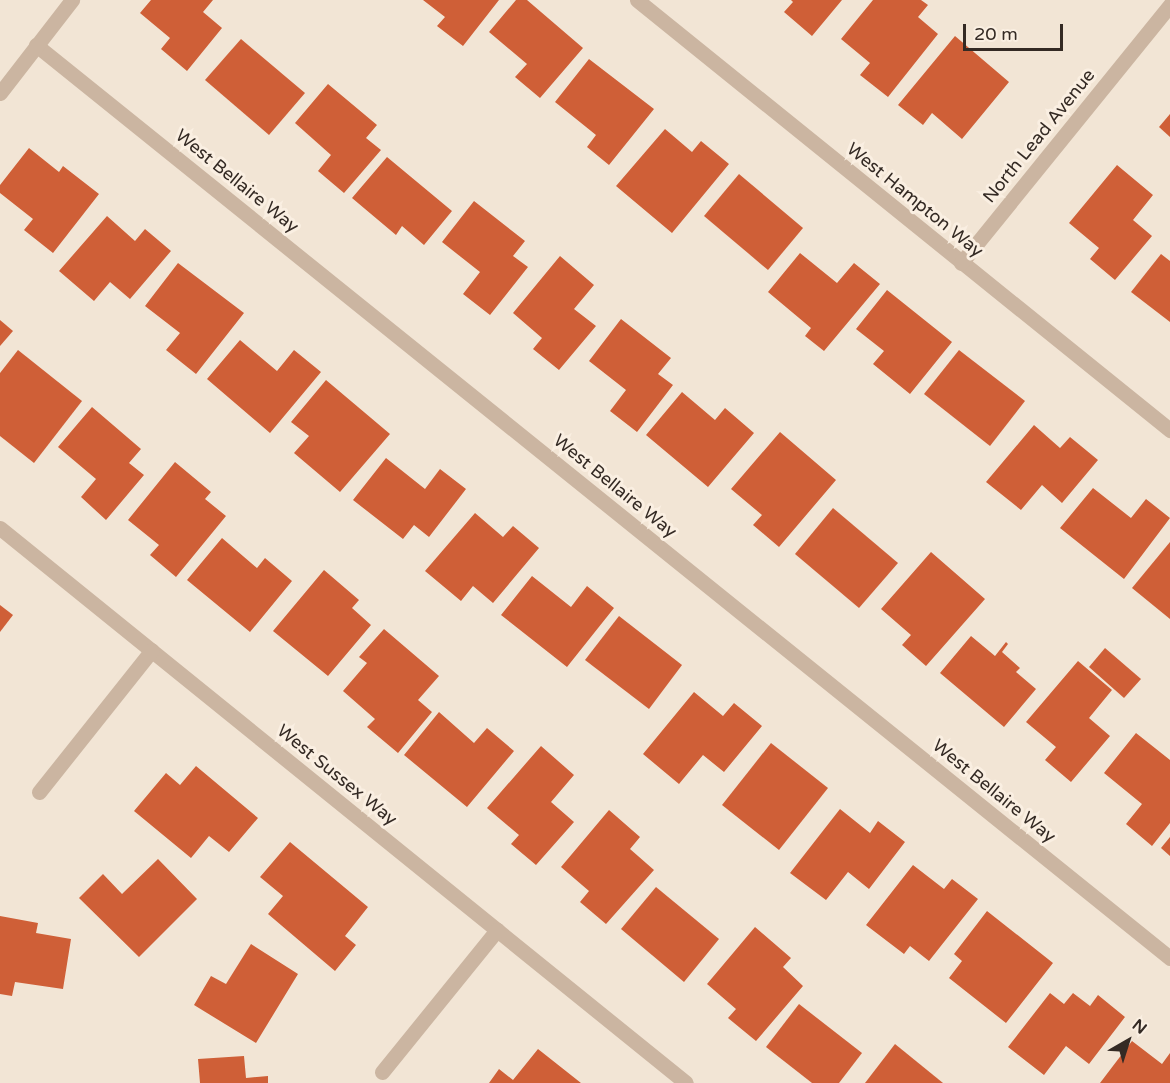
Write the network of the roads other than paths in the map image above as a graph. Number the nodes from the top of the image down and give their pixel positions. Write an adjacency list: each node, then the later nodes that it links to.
1 (72, 0): 4 (street)
2 (637, 0): 6 (street, West Hampton Way)
3 (1170, 5): 6 (street, North Lead Avenue)
4 (36, 45): 5 (street); 12 (street, West Bellaire Way)
5 (0, 93)
6 (961, 263): 7 (street, West Hampton Way)
7 (1170, 430)
8 (0, 528): 9 (street, West Sussex Way)
9 (152, 650): 10 (street); 11 (street, West Sussex Way)
10 (39, 792)
11 (497, 930): 13 (street); 14 (street, West Sussex Way)
12 (1170, 958)
13 (382, 1072)
14 (686, 1083)

